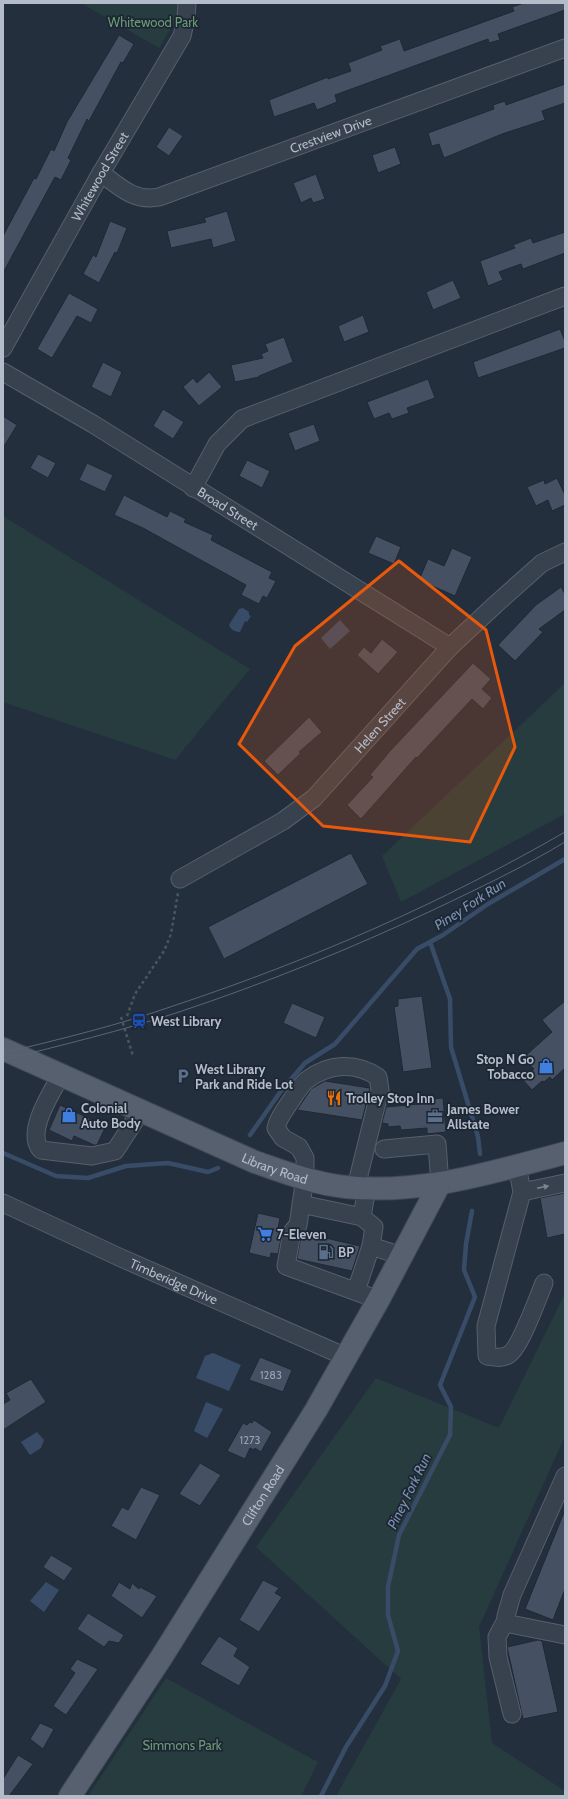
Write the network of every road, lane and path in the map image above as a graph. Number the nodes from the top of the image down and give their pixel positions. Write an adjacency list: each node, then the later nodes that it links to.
1 (186, 3): 3 (street, Whitewood Street)
2 (565, 48): 3 (street, Crestview Drive)
3 (101, 173): 5 (street, Whitewood Street)
4 (565, 296): 7 (street)
5 (3, 348)
6 (3, 372): 7 (street, Broad Street)
7 (193, 488): 9 (street, Broad Street)
8 (565, 552): 9 (street, Helen Street)
9 (450, 648): 10 (street, Helen Street)
10 (180, 879): 11 (path)
11 (127, 1016)
12 (121, 1018): 14 (path)
13 (3, 1049): 15 (main road, Library Road)
14 (133, 1056)
15 (61, 1075): 16 (main road, Library Road); 16 (street)
16 (141, 1111): 20 (main road, Library Road)
17 (384, 1150): 22 (street)
18 (565, 1153): 19 (main road, Library Road)
19 (517, 1165): 22 (main road, Library Road); 24 (street)
20 (305, 1178): 23 (main road, Library Road); 23 (street); 26 (street)
21 (565, 1183): 24 (street, one-way to 21)
22 (439, 1184): 23 (main road, Library Road); 29 (main road, Clifton Road)
23 (362, 1187): 27 (street)
24 (522, 1192): 30 (street)
25 (3, 1203): 33 (street, Timberidge Drive)
26 (301, 1204): 27 (street); 31 (street)
27 (362, 1217): 28 (street)
28 (371, 1246): 29 (street); 31 (street)
29 (402, 1256): 32 (main road, Clifton Road)
30 (544, 1283)
31 (356, 1291): 32 (street)
32 (378, 1300): 33 (main road, Clifton Road)
33 (346, 1357): 38 (main road, Clifton Road)
34 (565, 1476): 35 (street)
35 (506, 1620): 36 (street); 37 (street)
36 (565, 1635)
37 (512, 1714)
38 (70, 1796)

